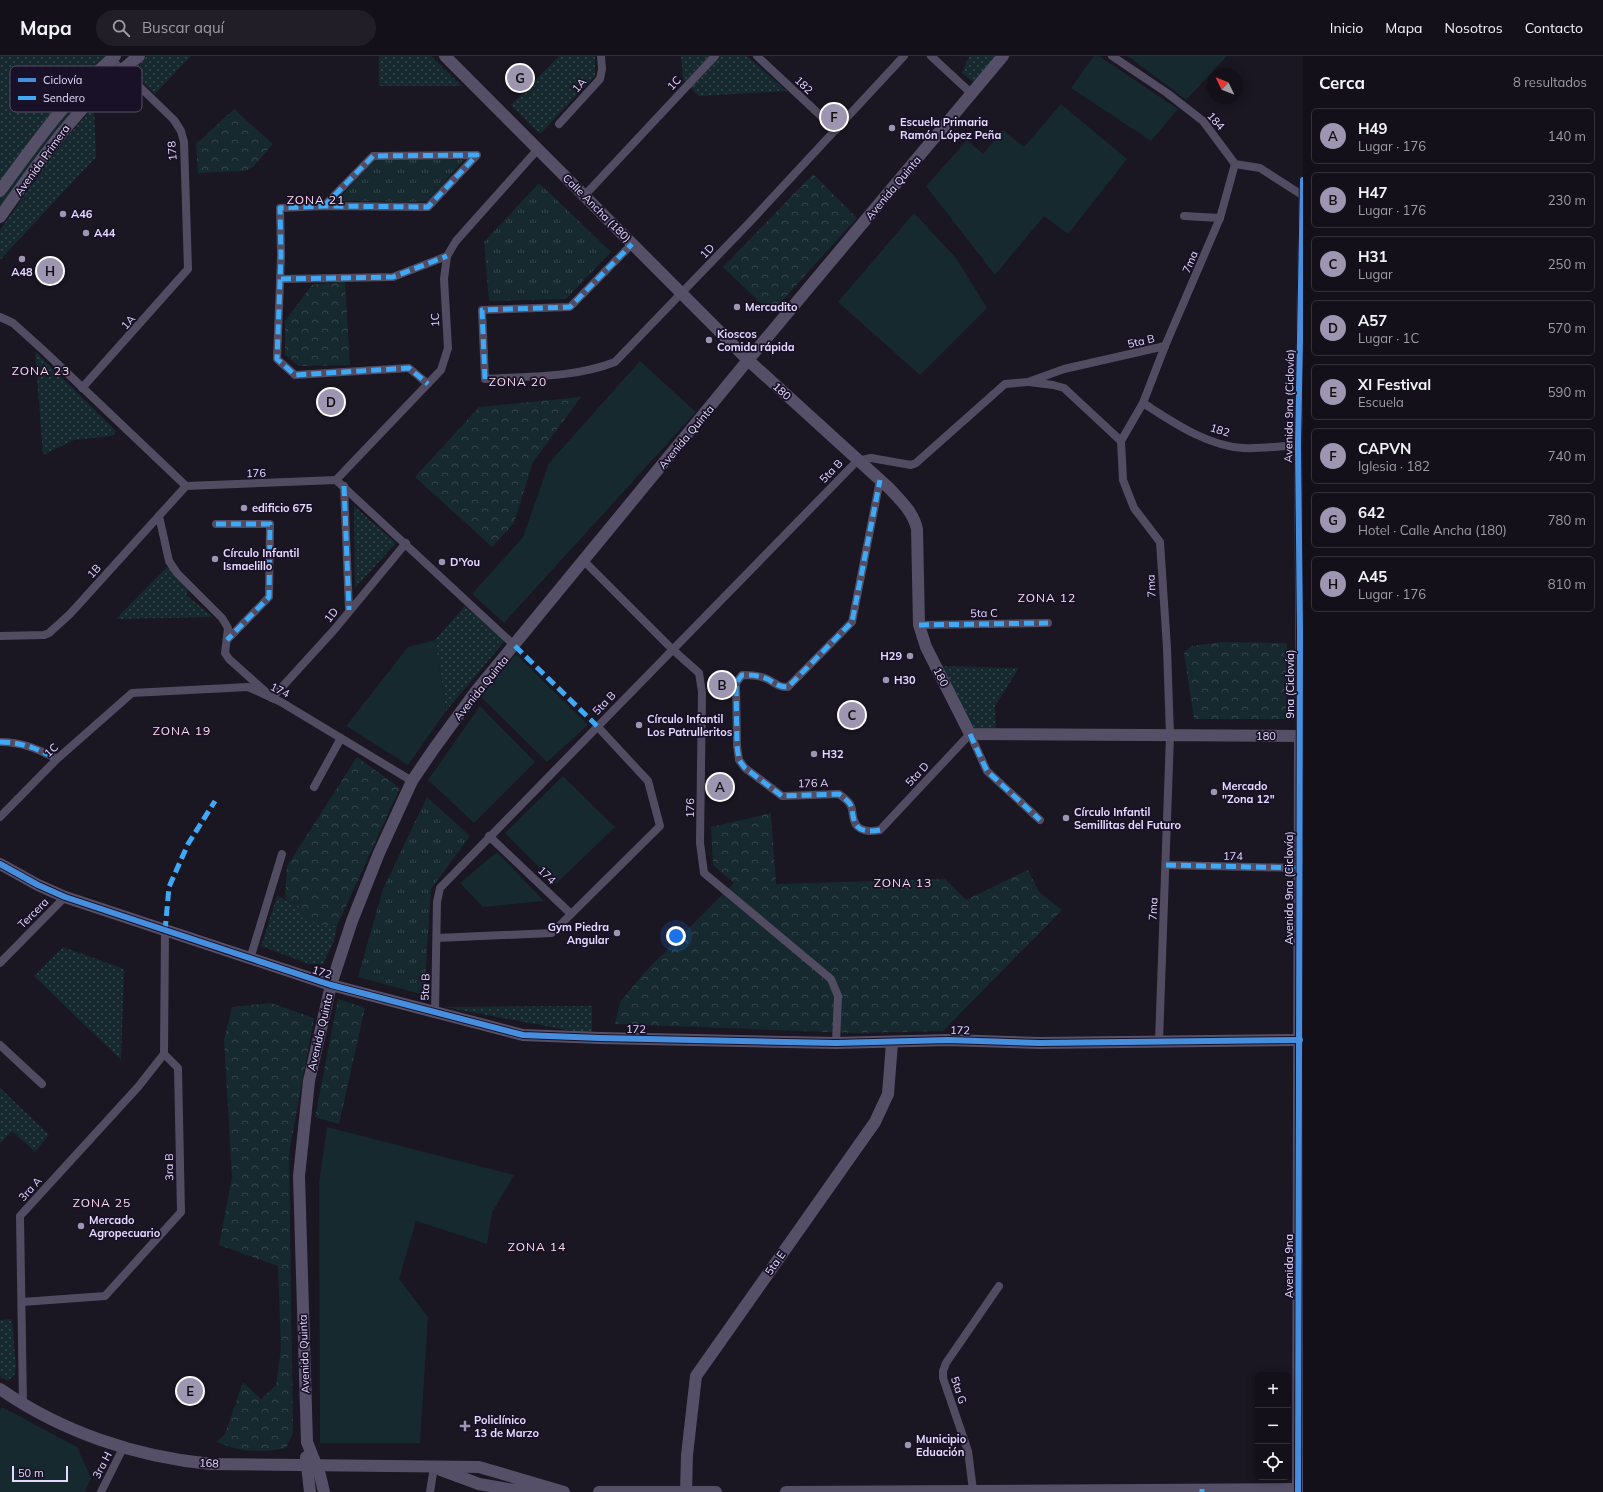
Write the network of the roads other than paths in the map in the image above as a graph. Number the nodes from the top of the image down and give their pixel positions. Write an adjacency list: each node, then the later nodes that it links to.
1 (138, 56): 12 (street, Avenida Primera)
2 (445, 56): 19 (street, Calle Ancha (180))
3 (602, 56): 17 (street, 1A)
4 (715, 56): 24 (street, 1C)
5 (757, 56): 18 (street, 182)
6 (904, 56): 18 (street, 1D)
7 (931, 56): 14 (street)
8 (1004, 56): 14 (street, Avenida Quinta)
9 (1112, 56): 20 (street, 184)
10 (113, 58): 11 (street, Avenida Primera)
11 (105, 66)
12 (125, 66)
13 (142, 89): 31 (street, 178)
14 (972, 94): 36 (street, Avenida Quinta)
15 (59, 112): 22 (street, Avenida Primera)
16 (78, 112): 27 (street, Avenida Primera)
17 (559, 124)
18 (836, 130): 33 (street, 1D)
19 (538, 149): 24 (street, Calle Ancha (180)); 30 (street, 1C)
20 (1235, 164): 23 (street); 28 (street, 7ma)
21 (1303, 180): 23 (street, Avenida 9na (Ciclovía))
22 (0, 191)
23 (1302, 195): 42 (street, Avenida 9na (Ciclovía))
24 (584, 196): 29 (street, Calle Ancha (180))
25 (324, 206): 25 (street); 32 (street)
26 (1184, 216): 28 (street)
27 (0, 217)
28 (1220, 218): 35 (street, 7ma)
29 (632, 244): 33 (street, Calle Ancha (180)); 33 (street, 1D)
30 (447, 256): 32 (street); 38 (street, 1C)
31 (188, 269): 39 (street, 1A)
32 (281, 279): 38 (street)
33 (682, 294): 36 (street, Calle Ancha (180))
34 (0, 317): 39 (street)
35 (1165, 346): 37 (street, 5ta B); 40 (street, 7ma)
36 (748, 360): 43 (street, 180); 51 (street, Avenida Quinta)
37 (1028, 382): 41 (street); 43 (street, 5ta B)
38 (428, 384): 44 (street, 1C)
39 (82, 388): 46 (street)
40 (1143, 403): 41 (street, 7ma); 42 (street, 182)
41 (1121, 441): 64 (street, 7ma)
42 (1298, 445): 55 (street, Avenida 9na (Ciclovía))
43 (857, 460): 45 (street, 180); 59 (street, 5ta B)
44 (336, 480): 46 (street, 176); 47 (street)
45 (880, 480): 54 (street, 180); 73 (street, 176 A)
46 (186, 486): 48 (street, 1B)
47 (344, 486): 50 (street); 52 (street)
48 (159, 516): 56 (street, 1B); 57 (street)
49 (216, 524): 57 (street)
50 (406, 543): 52 (street, 1D); 58 (street)
51 (584, 561): 58 (street, Avenida Quinta); 59 (street, 176)
52 (349, 610): 60 (street, 1D)
53 (1048, 623): 54 (street, 5ta C)
54 (919, 626): 63 (street, 180)
55 (1300, 632): 65 (street, 9na (Ciclovía))
56 (0, 636)
57 (227, 640): 60 (street)
58 (515, 646): 69 (street, Avenida Quinta)
59 (672, 649): 62 (street, 5ta B); 89 (street, 176)
60 (272, 698): 61 (street, 174); 66 (street, 174)
61 (121, 702): 68 (street, 1C)
62 (597, 726): 74 (street, 5ta B); 80 (street, 5ta B)
63 (970, 734): 64 (street, 180); 72 (street); 73 (street, 5ta D)
64 (1170, 736): 65 (street, 180); 77 (street, 7ma)
65 (1300, 736): 78 (street, Avenida 9na (Ciclovía))
66 (341, 738): 69 (street, 174); 70 (street)
67 (0, 742): 68 (street)
68 (56, 759): 71 (street, 1C)
69 (412, 781): 85 (street, Avenida Quinta)
70 (314, 787)
71 (0, 817)
72 (1040, 820)
73 (880, 830)
74 (490, 836): 80 (street, 174); 82 (street, 5ta B)
75 (282, 854): 83 (street)
76 (0, 864): 79 (street, 172)
77 (1166, 865): 78 (street, 174); 88 (street, 7ma)
78 (1299, 868): 87 (street, Avenida 9na (Ciclovía))
79 (65, 897): 81 (street, 172); 84 (street, Tercera)
80 (571, 914): 82 (street, 5ta B)
81 (165, 931): 83 (street, 172); 92 (street)
82 (437, 938): 86 (street, 5ta B)
83 (250, 959): 85 (street, 172)
84 (0, 963)
85 (331, 986): 86 (street, 172); 100 (street, Avenida Quinta)
86 (435, 1012): 89 (street, 172)
87 (1300, 1040): 88 (street, 172); 104 (street, Avenida 9na)
88 (1159, 1041): 90 (street, 172)
89 (836, 1043): 90 (street, 172)
90 (892, 1043): 113 (street, 5ta E)
91 (0, 1045): 93 (street)
92 (164, 1054): 95 (street, 3ra A); 95 (street, 3ra B)
93 (42, 1084)
94 (998, 1286): 103 (street, 5ta G)
95 (22, 1302): 97 (street, 3ra A)
96 (0, 1389): 97 (street, 168)
97 (23, 1405): 98 (street, 168)
98 (123, 1448): 100 (street, 168); 107 (street, 3ra H)
99 (337, 1464): 100 (street, 168); 101 (street, 168); 102 (street)
100 (311, 1465): 102 (street); 108 (street)
101 (434, 1467): 109 (street); 110 (street, 168); 111 (street, 168)
102 (323, 1489)
103 (973, 1490): 105 (street); 115 (street)
104 (1298, 1490): 106 (street)
105 (988, 1491): 106 (street)
106 (1202, 1491)
107 (101, 1492)
108 (310, 1492)
109 (430, 1492)
110 (553, 1492)
111 (564, 1492)
112 (599, 1492): 113 (street)
113 (686, 1492): 114 (street)
114 (716, 1492)
115 (786, 1492)

